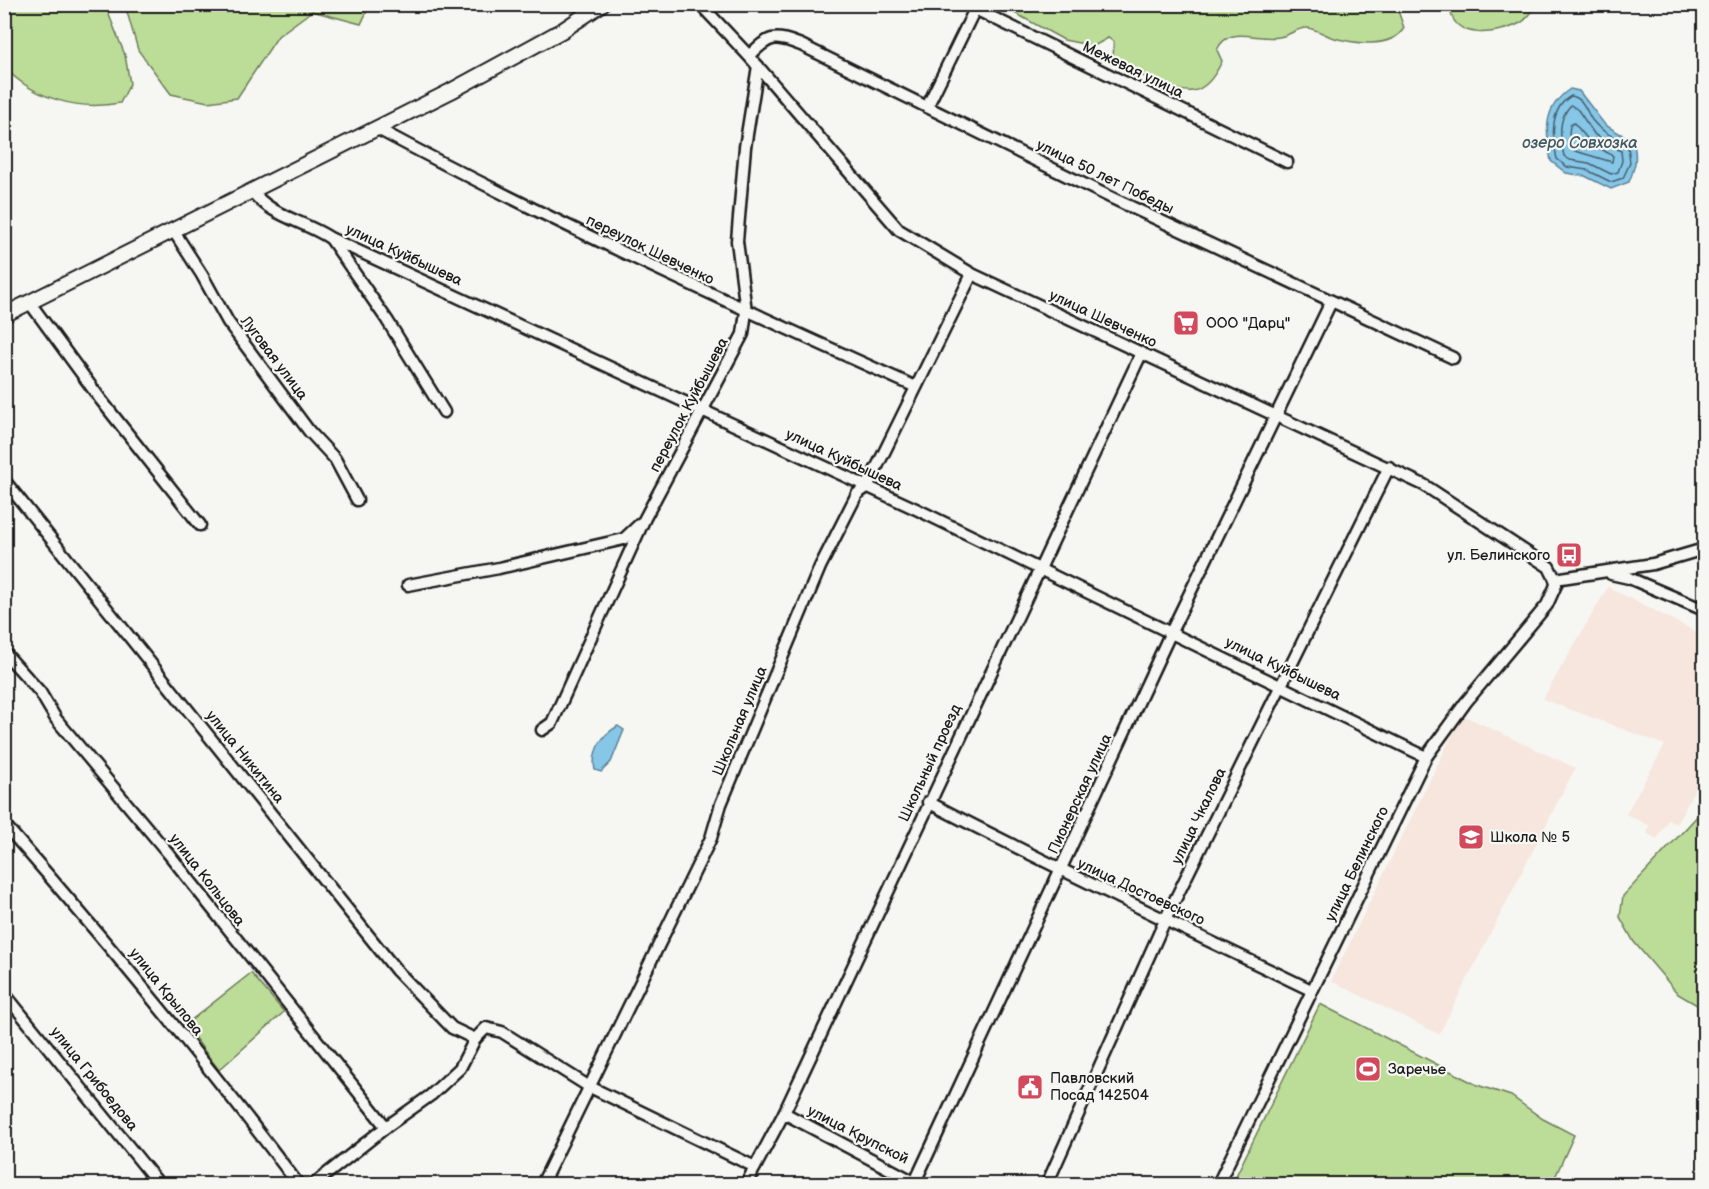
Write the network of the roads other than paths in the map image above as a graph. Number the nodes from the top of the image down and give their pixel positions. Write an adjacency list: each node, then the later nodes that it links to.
1 (602, 4): 7 (street)
2 (700, 4): 4 (street, улица Шевченко)
3 (970, 7): 6 (street); 8 (street, Межевая улица)
4 (749, 56): 5 (street, улица Шевченко); 6 (street, улица 50 лет Победы)
5 (758, 66): 12 (street, улица Шевченко); 15 (street, переулок Куйбышева)
6 (927, 107): 13 (street, улица 50 лет Победы)
7 (376, 128): 9 (street); 15 (street, переулок Шевченко)
8 (1287, 162)
9 (252, 191): 10 (street); 11 (street, улица Куйбышева)
10 (173, 231): 14 (street); 26 (street, Луговая улица)
11 (330, 238): 20 (street); 21 (street, улица Куйбышева)
12 (972, 274): 17 (street, улица Шевченко); 19 (street, Школьная улица)
13 (1331, 302): 18 (street, улица 50 лет Победы); 22 (street, Пионерская улица)
14 (30, 303): 16 (street); 28 (street)
15 (746, 311): 19 (street, переулок Шевченко); 21 (street, переулок Куйбышева)
16 (4, 315)
17 (1141, 354): 22 (street, улица Шевченко); 30 (street, Школьный проезд)
18 (1453, 358)
19 (916, 387): 25 (street, Школьная улица)
20 (444, 412)
21 (704, 412): 25 (street, улица Куйбышева); 27 (street, переулок Куйбышева)
22 (1274, 416): 23 (street, улица Шевченко); 35 (street, Пионерская улица)
23 (1389, 467): 32 (street, улица Шевченко); 37 (street, улица Чкалова)
24 (4, 480): 46 (street, улица Никитина)
25 (867, 487): 30 (street, улица Куйбышева); 47 (street, Школьная улица)
26 (357, 500)
27 (645, 518): 33 (street); 38 (street, переулок Куйбышева)
28 (200, 525)
29 (1704, 549): 31 (street)
30 (1039, 569): 35 (street, улица Куйбышева); 40 (street, Школьный проезд)
31 (1605, 573): 32 (street); 34 (street)
32 (1555, 579): 39 (street, улица Белинского)
33 (408, 585)
34 (1704, 610)
35 (1171, 632): 37 (street, улица Куйбышева); 42 (street, Пионерская улица)
36 (4, 652): 49 (street, улица Кольцова)
37 (1281, 685): 39 (street, улица Куйбышева); 43 (street, улица Чкалова)
38 (542, 730)
39 (1426, 757): 44 (street, улица Белинского)
40 (928, 802): 42 (street, улица Достоевского); 48 (street, Школьный проезд)
41 (4, 824): 53 (street, улица Крылова)
42 (1061, 872): 43 (street, улица Достоевского); 51 (street, Пионерская улица)
43 (1166, 918): 44 (street, улица Достоевского); 57 (street, улица Чкалова)
44 (1311, 990): 58 (street, улица Белинского)
45 (4, 993): 52 (street, улица Грибоедова)
46 (475, 1039): 47 (street); 49 (street)
47 (588, 1086): 50 (street); 55 (street, Школьная улица)
48 (784, 1113): 50 (street, Школьный проезд); 51 (street, улица Крупской)
49 (386, 1127): 54 (street)
50 (755, 1167): 56 (street, Школьный проезд)
51 (916, 1184)
52 (159, 1185)
53 (298, 1185)
54 (314, 1185)
55 (542, 1185)
56 (746, 1185)
57 (1047, 1185)
58 (1218, 1185)

